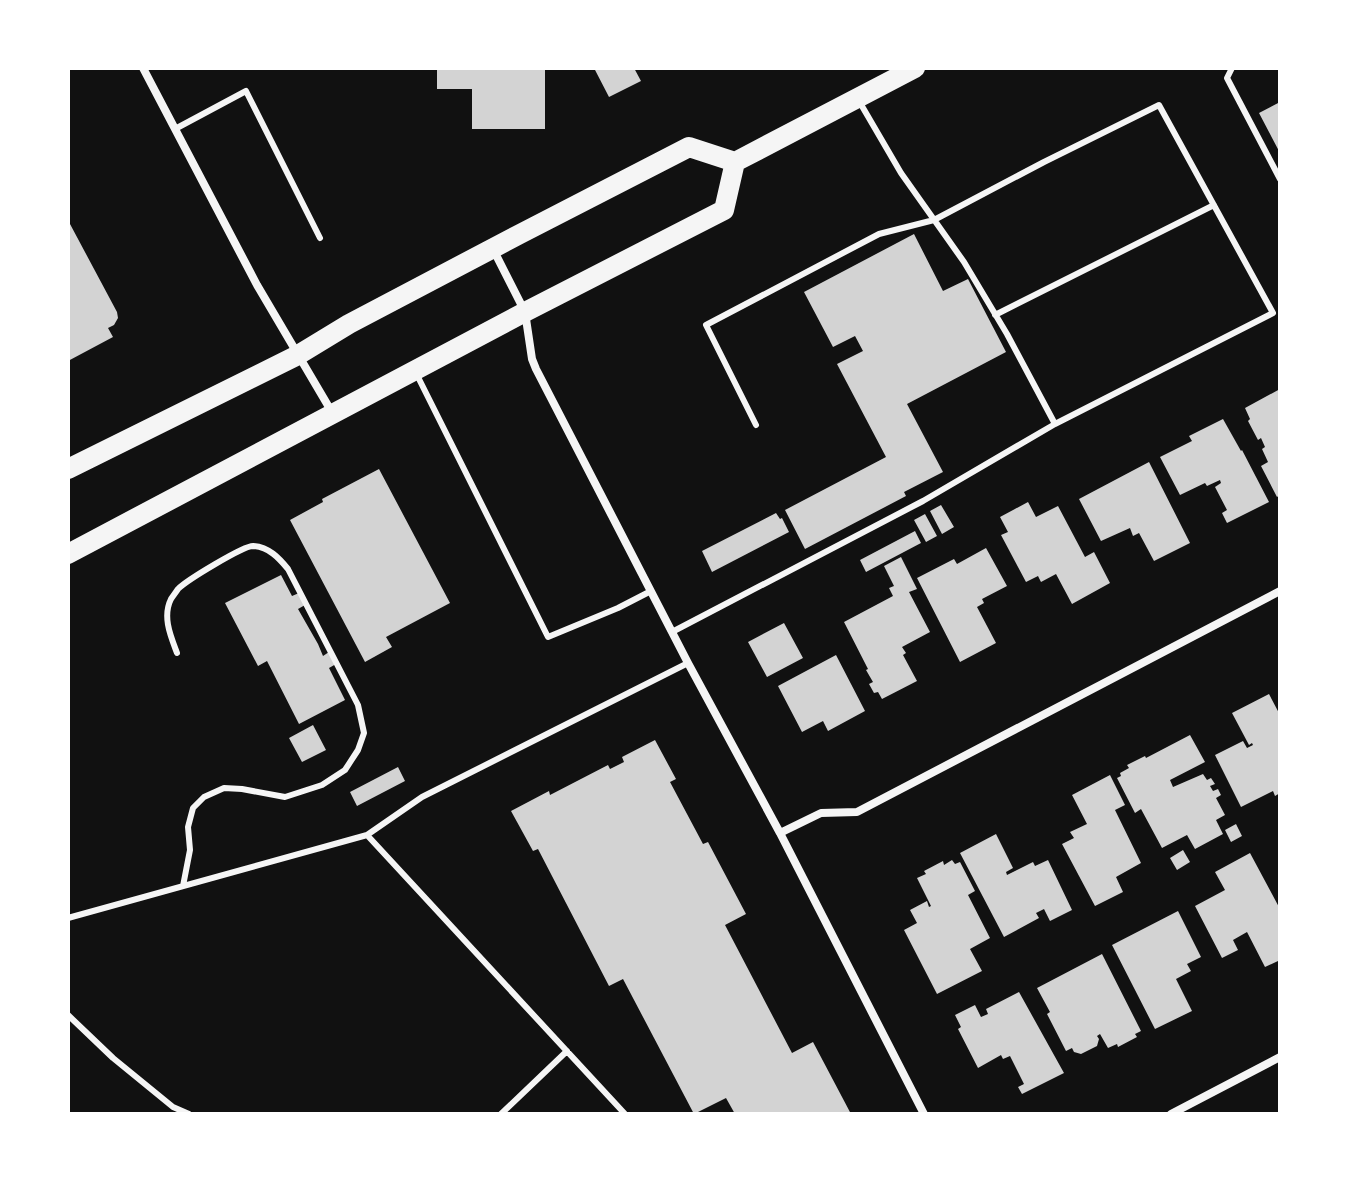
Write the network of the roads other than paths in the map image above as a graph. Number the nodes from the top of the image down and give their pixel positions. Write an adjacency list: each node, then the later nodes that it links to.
1 (143, 68): 5 (street)
2 (915, 68): 4 (main road)
3 (1232, 68): 7 (lane)
4 (857, 98): 6 (main road); 9 (lane)
5 (175, 129): 10 (lane); 14 (street)
6 (735, 162): 11 (main road); 12 (main road)
7 (1280, 179)
8 (1214, 205): 9 (lane); 13 (lane); 17 (lane)
9 (934, 220): 13 (lane); 18 (lane)
10 (320, 238)
11 (493, 248): 12 (street); 14 (main road)
12 (525, 312): 15 (main road); 21 (street)
13 (995, 315): 17 (lane)
14 (298, 355): 16 (street); 19 (main road)
15 (416, 371): 16 (main road); 21 (lane)
16 (333, 415): 20 (main road)
17 (1055, 424): 23 (lane)
18 (756, 425)
19 (68, 469)
20 (68, 554)
21 (651, 591): 23 (street)
22 (1280, 591): 26 (street)
23 (672, 632): 25 (street)
24 (177, 653): 28 (lane)
25 (688, 663): 26 (street); 27 (lane)
26 (780, 833): 36 (street)
27 (367, 835): 28 (lane); 31 (lane)
28 (183, 886): 29 (lane)
29 (68, 918)
30 (68, 1015): 33 (lane)
31 (567, 1051): 34 (lane); 35 (lane)
32 (1280, 1057): 37 (street)
33 (189, 1114)
34 (501, 1114)
35 (625, 1114)
36 (924, 1114)
37 (1171, 1114)

